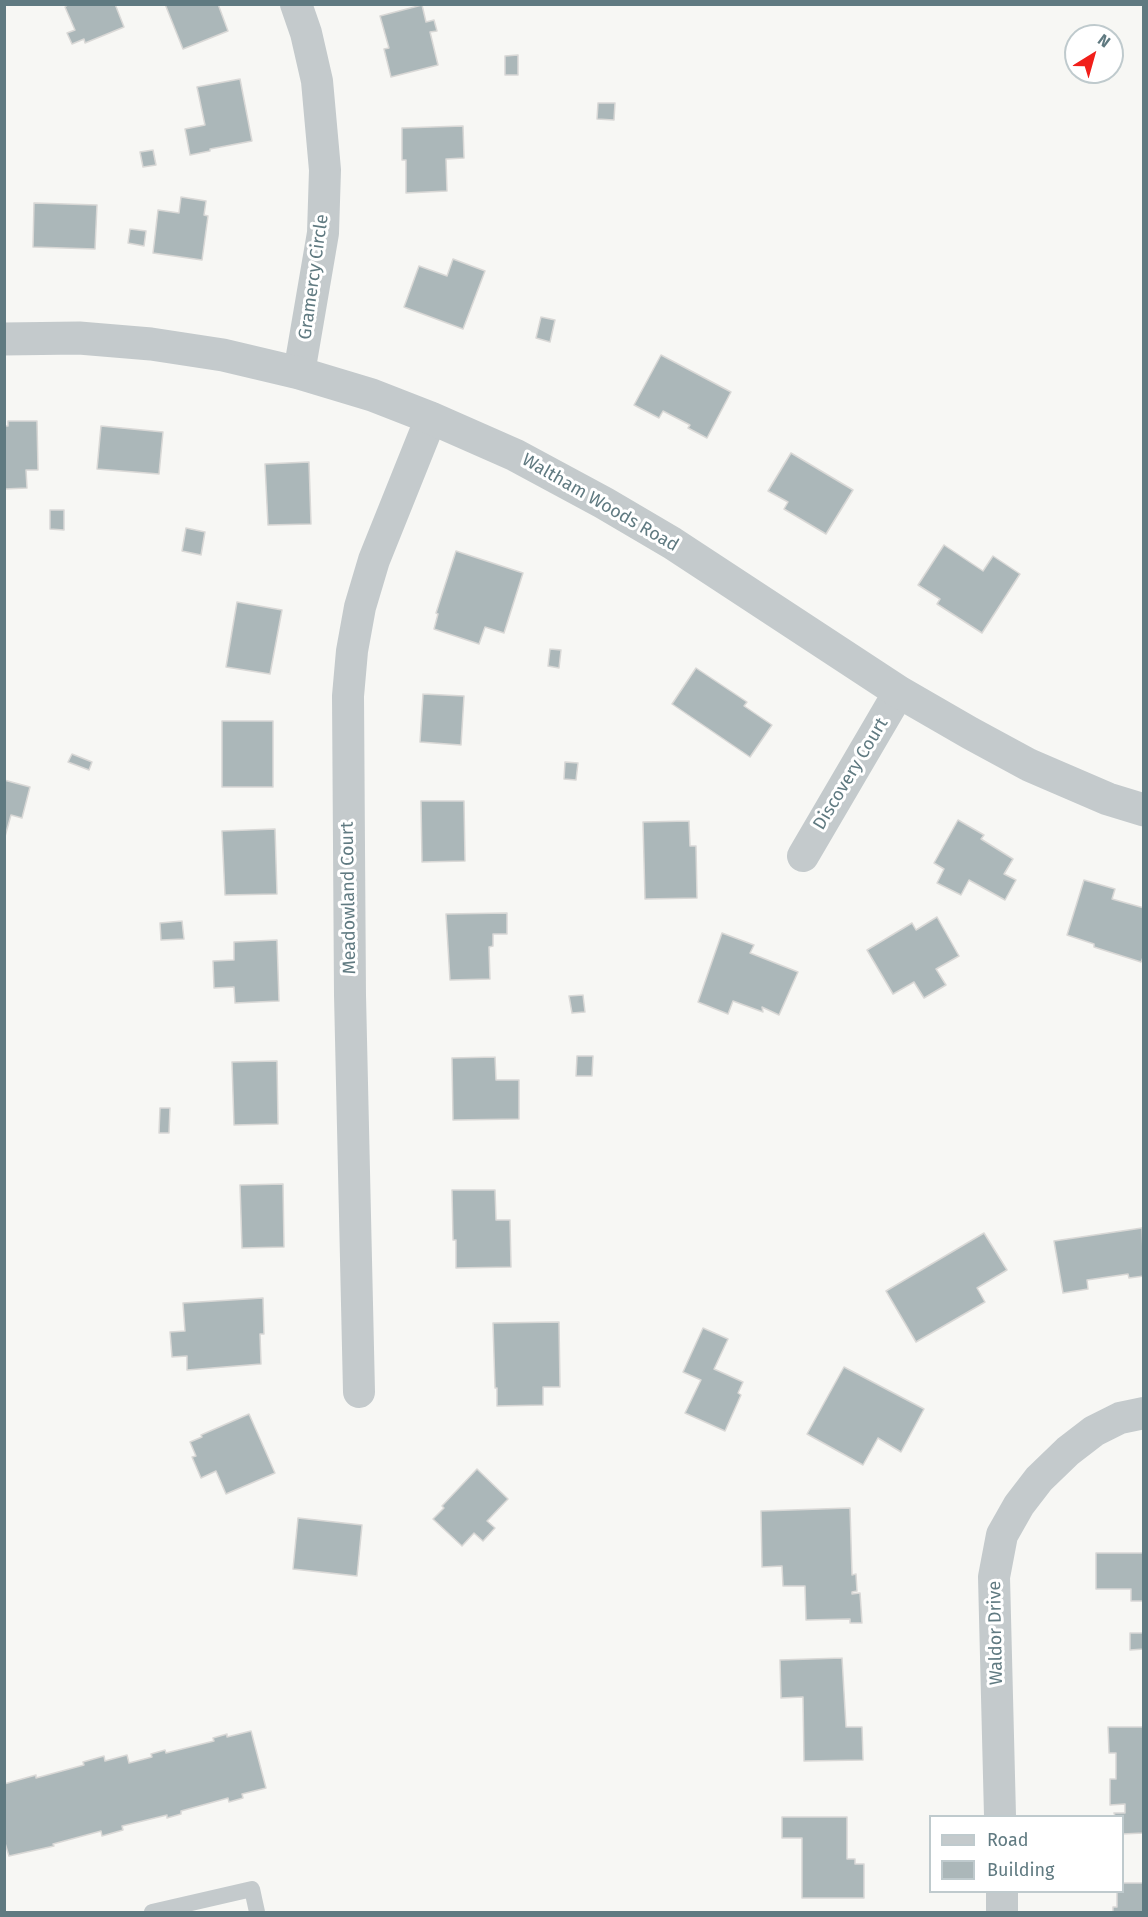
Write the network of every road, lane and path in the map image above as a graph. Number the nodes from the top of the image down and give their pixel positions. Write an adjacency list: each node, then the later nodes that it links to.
1 (296, 4): 3 (street, Gramercy Circle)
2 (4, 339): 3 (street, Waltham Woods Road)
3 (299, 373): 4 (street, Waltham Woods Road)
4 (431, 418): 5 (street, Waltham Woods Road); 8 (street, Meadowland Court)
5 (899, 692): 6 (street, Waltham Woods Road); 7 (street, Discovery Court)
6 (1143, 810)
7 (803, 856)
8 (359, 1392)
9 (1143, 1413): 10 (street, Waldor Drive)
10 (1000, 1815)
11 (1002, 1893): 14 (street)
12 (152, 1912): 13 (lane)
13 (257, 1912)
14 (1002, 1912)

